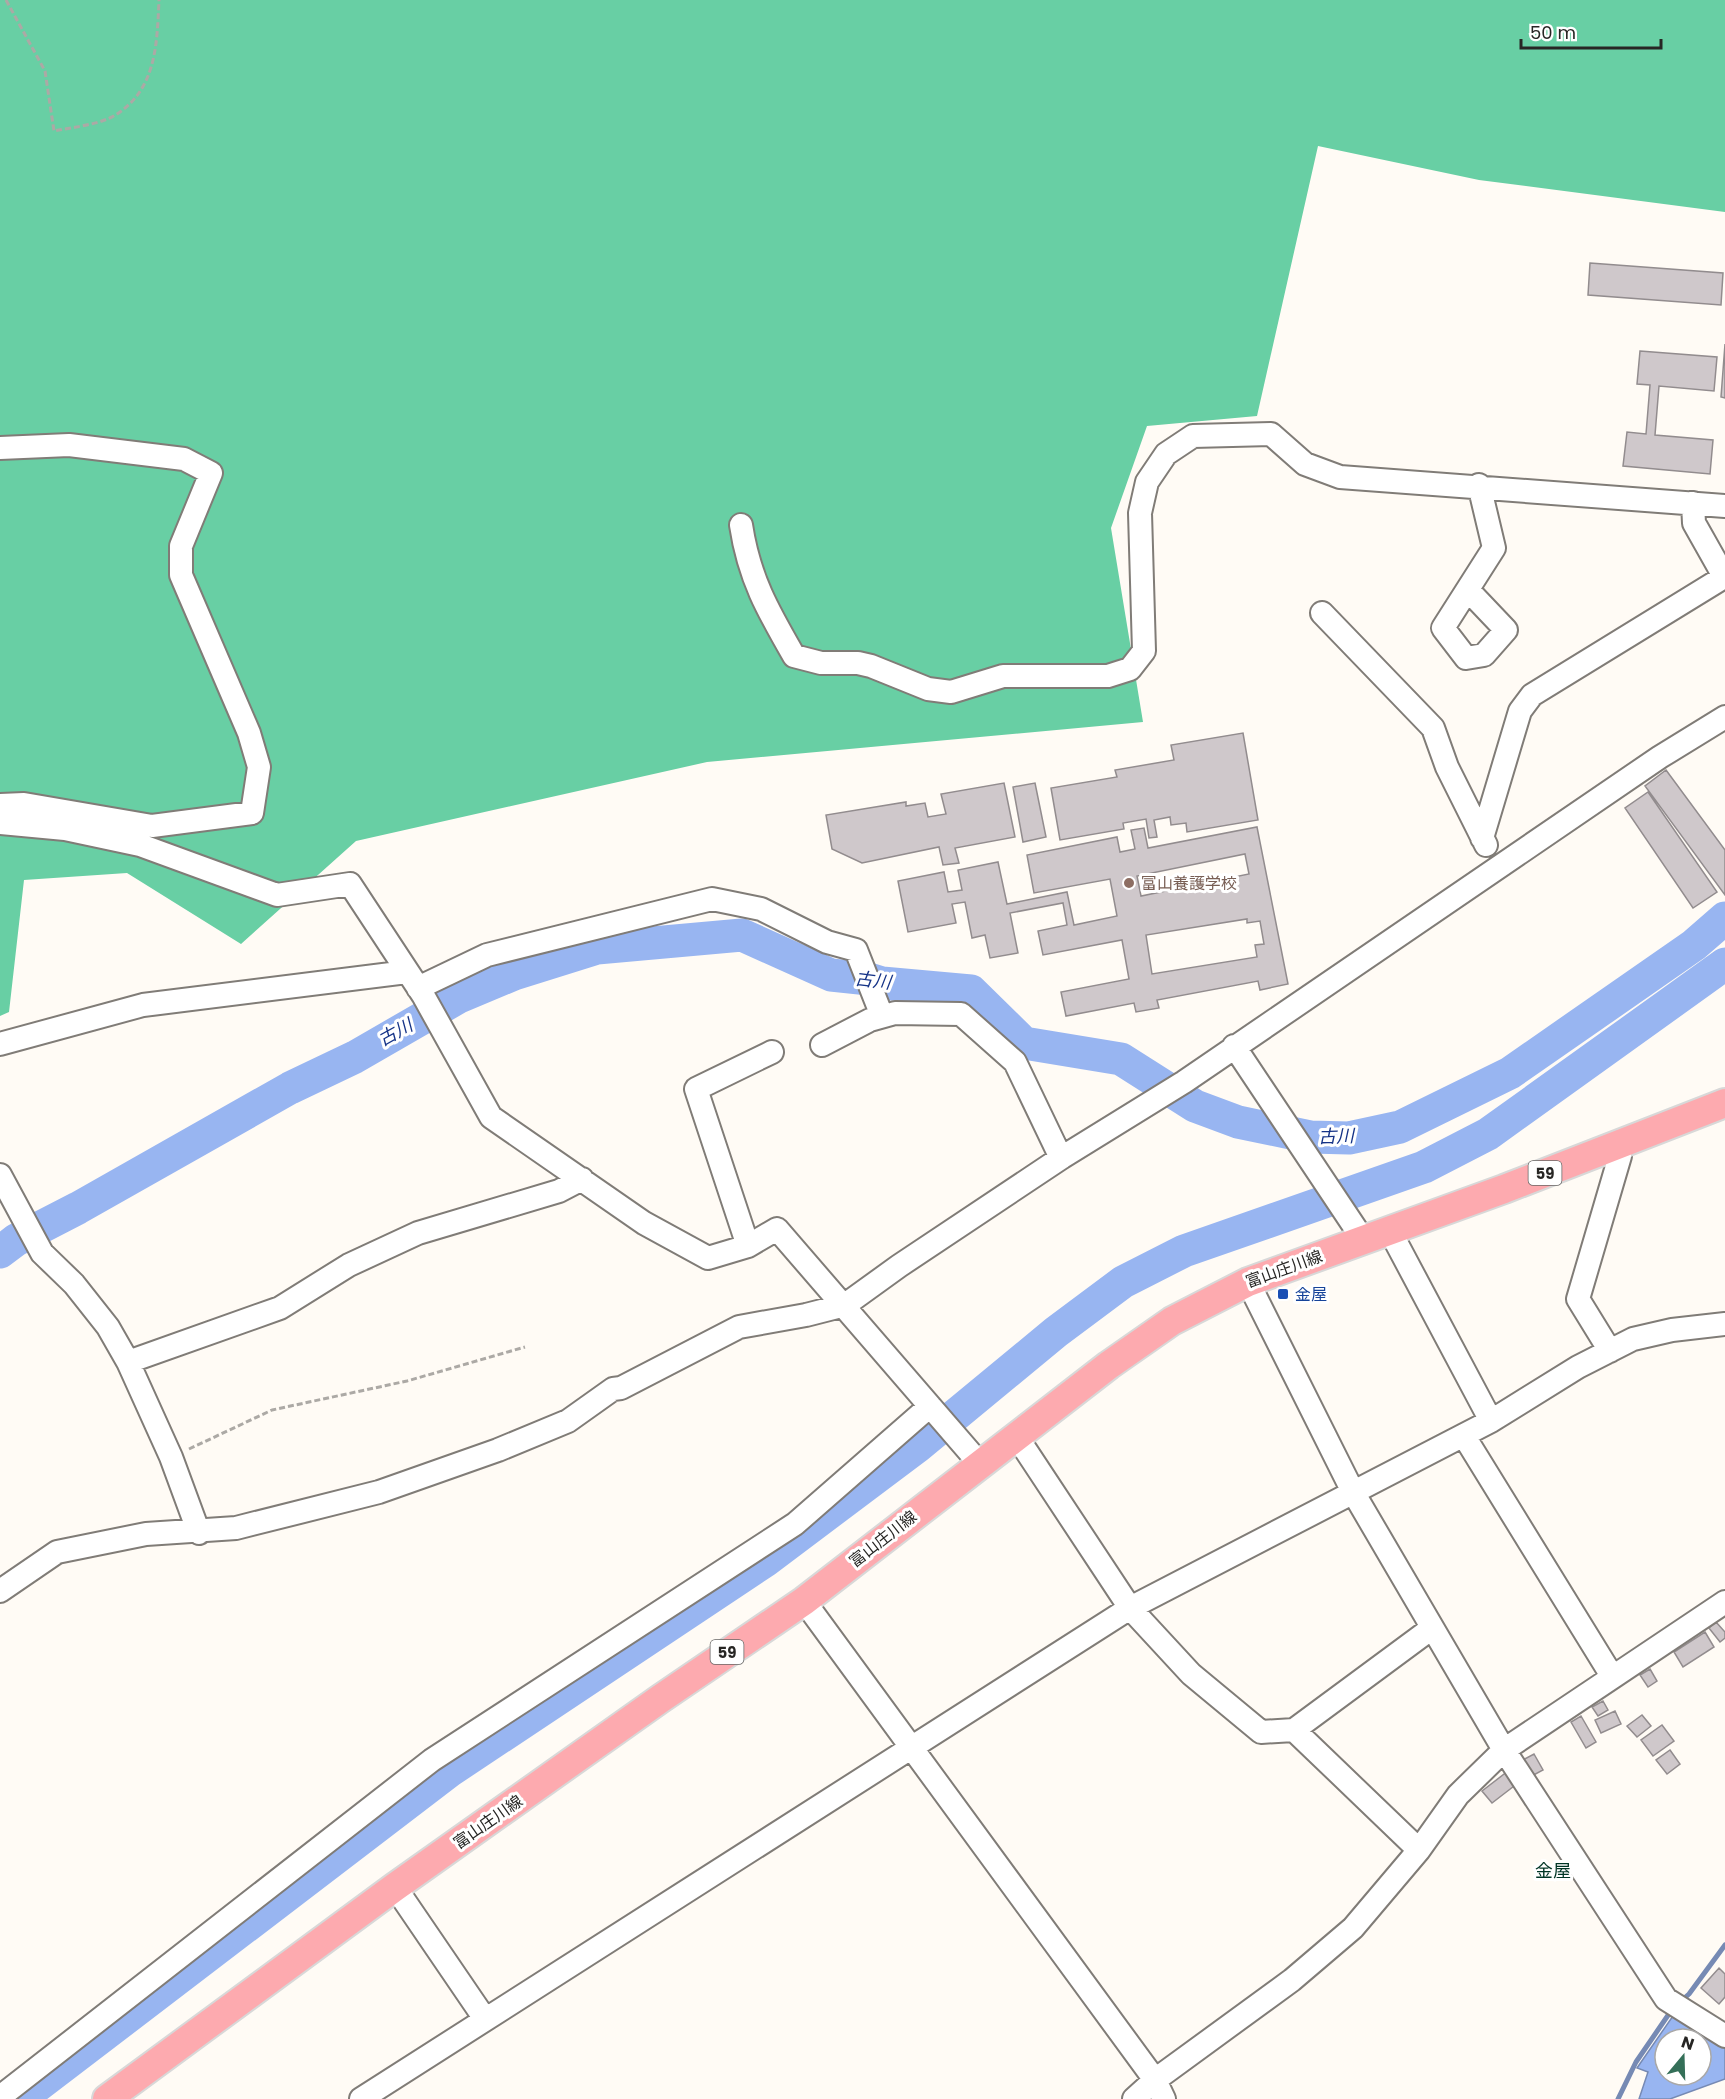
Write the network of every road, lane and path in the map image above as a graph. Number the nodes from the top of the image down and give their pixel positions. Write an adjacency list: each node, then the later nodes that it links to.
1 (6, 0): 2 (path)
2 (159, 0)
3 (0, 448): 12 (street)
4 (1479, 485): 5 (street); 7 (street); 9 (street)
5 (1693, 503): 6 (street); 8 (street)
6 (1725, 506)
7 (741, 525)
8 (1724, 578): 14 (street)
9 (1468, 590)
10 (1322, 614): 14 (street)
11 (1725, 717): 15 (street)
12 (0, 805)
13 (0, 824): 16 (street)
14 (1482, 838): 15 (street)
15 (1498, 867): 20 (street)
16 (416, 985): 17 (street); 18 (street); 26 (street)
17 (879, 1009): 19 (street); 24 (street)
18 (0, 1044)
19 (822, 1045)
20 (1234, 1046): 24 (street); 28 (street)
21 (772, 1052): 29 (street)
22 (1725, 1103): 23 (main road, 富山庄川線 / 59)
23 (1617, 1145): 27 (main road, 富山庄川線 / 59); 34 (street)
24 (1061, 1158): 31 (street)
25 (0, 1175): 35 (street)
26 (582, 1179): 29 (street); 35 (street)
27 (1390, 1231): 28 (main road, 富山庄川線 / 59); 37 (street)
28 (1364, 1241): 30 (main road, 富山庄川線 / 59)
29 (748, 1246): 31 (street)
30 (1248, 1282): 39 (main road, 富山庄川線 / 59); 42 (street)
31 (845, 1305): 36 (street); 43 (street)
32 (1725, 1324): 34 (street)
33 (525, 1347): 40 (path)
34 (1610, 1351): 37 (street)
35 (128, 1362): 40 (street)
36 (933, 1409): 41 (street); 58 (street)
37 (1491, 1421): 38 (street)
38 (1464, 1436): 42 (street); 49 (street)
39 (1017, 1437): 41 (main road, 富山庄川線 / 59); 47 (street)
40 (171, 1457): 43 (street)
41 (980, 1464): 45 (main road, 富山庄川線 / 59)
42 (1353, 1492): 47 (street); 48 (street)
43 (199, 1533): 44 (street)
44 (0, 1591)
45 (804, 1601): 51 (street); 54 (main road, 富山庄川線 / 59)
46 (1725, 1602): 49 (street)
47 (1130, 1608): 50 (street); 51 (street)
48 (1432, 1628): 50 (street); 52 (street)
49 (1612, 1676): 52 (street)
50 (1294, 1730): 53 (street)
51 (911, 1749): 55 (street); 57 (street)
52 (1504, 1750): 53 (street); 56 (street)
53 (1419, 1850): 57 (street)
54 (395, 1887): 55 (street); 59 (main road, 富山庄川線 / 59)
55 (485, 2019): 60 (street)
56 (1725, 2036)
57 (1159, 2090): 61 (street)
58 (0, 2097)
59 (107, 2099)
60 (361, 2099)
61 (1134, 2099)

